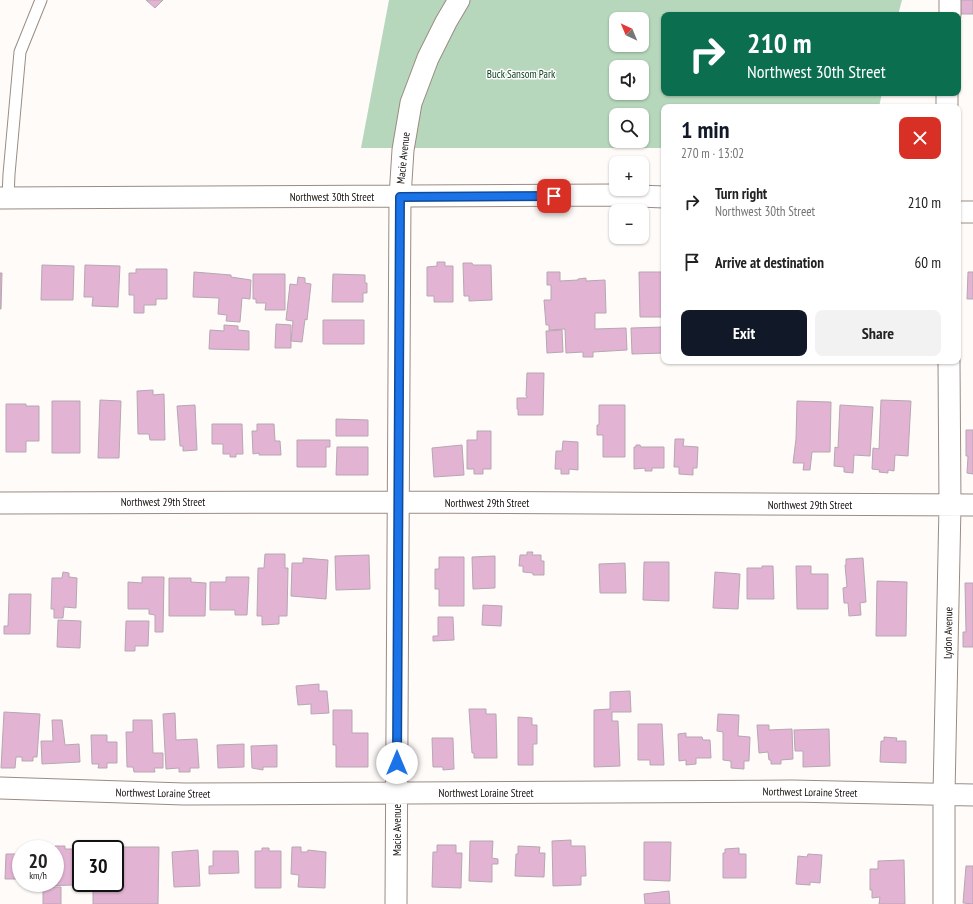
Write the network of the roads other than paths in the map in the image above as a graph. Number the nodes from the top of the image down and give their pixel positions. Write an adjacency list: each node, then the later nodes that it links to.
1 (41, 0): 7 (lane)
2 (459, 0): 5 (street, Macie Avenue)
3 (950, 0): 4 (street)
4 (950, 12)
5 (400, 197): 6 (street, Northwest 30th Street); 7 (street, Northwest 30th Street); 11 (street, Macie Avenue)
6 (661, 197)
7 (4, 198)
8 (961, 212): 9 (street)
9 (973, 212)
10 (949, 364): 13 (street, Lydon Avenue)
11 (398, 502): 12 (street, Northwest 29th Street); 13 (street, Northwest 29th Street); 16 (street, Macie Avenue)
12 (0, 503)
13 (950, 506): 14 (street, Northwest 29th Street); 17 (street, Lydon Avenue)
14 (973, 506)
15 (0, 788): 16 (street, Northwest Loraine Street)
16 (397, 794): 17 (street, Northwest Loraine Street); 19 (street, Macie Avenue)
17 (944, 794): 18 (street, Northwest Loraine Street); 20 (street, Lydon Avenue)
18 (973, 795)
19 (396, 904)
20 (944, 904)

